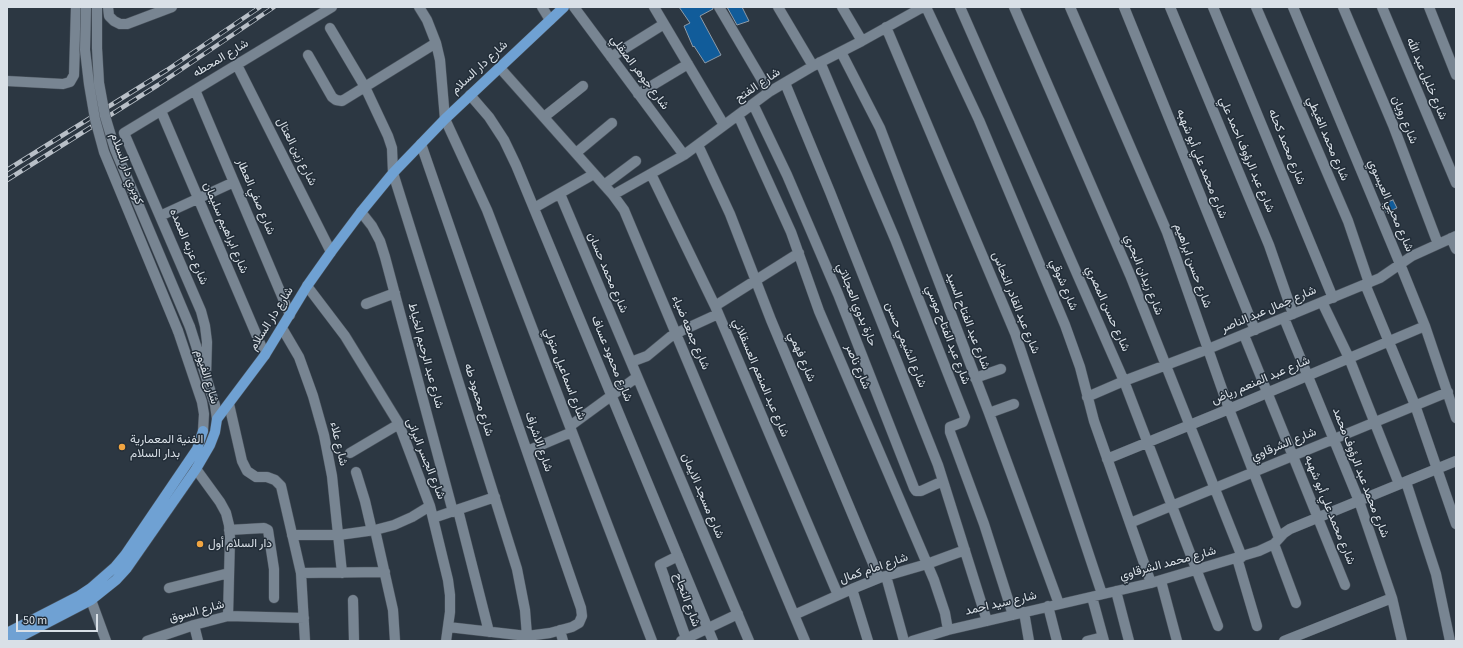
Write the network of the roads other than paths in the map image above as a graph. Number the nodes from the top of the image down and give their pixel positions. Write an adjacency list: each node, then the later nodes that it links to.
1 (79, 7): 26 (street); 42 (street); 95 (street, كوبري دار السلام, bridge)
2 (97, 7): 92 (street, كوبري دار السلام, bridge)
3 (172, 7): 26 (street)
4 (332, 7): 39 (street, شارع المحطه)
5 (419, 7): 33 (street)
6 (542, 7): 28 (street)
7 (564, 7): 28 (main road, شارع دار السلام)
8 (574, 7): 36 (street, شارع جوهر الصقلي)
9 (654, 7): 29 (street)
10 (719, 7): 47 (street)
11 (778, 7): 38 (street)
12 (842, 7): 32 (street)
13 (923, 7): 27 (street, شارع الفتح)
14 (926, 7): 113 (street, شارع شوقي)
15 (960, 7): 109 (street, شارع حسن المصري)
16 (1014, 7): 103 (street, شارع زيدان البحري)
17 (1070, 7): 99 (street, شارع حسن ابراهيم)
18 (1124, 7): 94 (street, شارع محمد علي أبو شهبه)
19 (1170, 7): 90 (street, شارع عبد الرؤوف احمد علي)
20 (1213, 7): 85 (street, شارع محمد كحله)
21 (1256, 7): 82 (street, شارع محمد الغيطي)
22 (1293, 7): 80 (street, شارع محيي العيسوي)
23 (1343, 7): 76 (street, شارع رويان)
24 (1382, 7): 67 (street, شارع خليل عبد الله)
25 (1429, 7): 41 (street)
26 (108, 8)
27 (908, 10): 31 (street, شارع الفتح)
28 (550, 20): 40 (main road, شارع دار السلام)
29 (664, 24): 36 (street); 37 (street)
30 (330, 28): 45 (street, شارع محمود طه)
31 (886, 28): 32 (street, شارع الفتح); 169 (street, شارع عبد القادر النحاس)
32 (862, 41): 34 (street, شارع الفتح)
33 (436, 43): 45 (street); 54 (street)
34 (841, 52): 38 (street, شارع الفتح); 108 (street, شارع عبد الفتاح السيد)
35 (308, 56): 45 (street)
36 (611, 57): 48 (street, شارع جوهر الصقلي)
37 (688, 64): 48 (street); 56 (street)
38 (817, 64): 43 (street, شارع الفتح); 182 (street, شارع عبد الفتاح موسي)
39 (237, 65): 46 (street, شارع المحطه); 78 (street, شارع زين العتال)
40 (500, 68): 49 (main road, شارع دار السلام); 53 (street, شارع جمعه ضياء)
41 (1456, 75)
42 (7, 81)
43 (785, 83): 47 (street, شارع الفتح); 137 (street, شارع الشيمي حسن)
44 (583, 86): 53 (street)
45 (365, 87): 63 (street, شارع محمود طه)
46 (195, 90): 51 (street, شارع المحطه); 66 (street, شارع صفي العطار)
47 (769, 92): 50 (street, شارع الفتح)
48 (638, 94): 61 (street, شارع جوهر الصقلي)
49 (470, 95): 54 (main road, شارع دار السلام); 72 (street, شارع محمود عساف)
50 (753, 104): 52 (street, شارع الفتح); 137 (street, حارة بدوي العجلاتي)
51 (162, 111): 57 (street, شارع المحطه); 71 (street, شارع ابراهيم سليمان)
52 (738, 115): 56 (street, شارع الفتح); 79 (street, شارع ناصر)
53 (544, 118): 60 (street, شارع جمعه ضياء)
54 (445, 119): 58 (main road, شارع دار السلام); 124 (street, شارع اسماعيل متولي)
55 (612, 123): 60 (street)
56 (724, 125): 59 (street, شارع الفتح)
57 (124, 133): 74 (street, شارع عزبه العمده)
58 (421, 144): 63 (main road, شارع دار السلام); 128 (street, شارع الاشراف)
59 (698, 145): 61 (street, شارع الفتح); 81 (street, شارع فهمي)
60 (576, 153): 64 (street, شارع جمعه ضياء)
61 (684, 155): 65 (street, شارع الفتح)
62 (636, 160): 68 (street)
63 (393, 173): 73 (main road, شارع دار السلام); 140 (street, شارع محمود طه)
64 (594, 174): 68 (street, شارع جمعه ضياء); 69 (street)
65 (651, 174): 70 (street, شارع الفتح); 88 (street, شارع عبد المنعم العسقلاني)
66 (234, 182): 71 (street); 89 (street, شارع صفي العطار)
67 (1456, 183)
68 (604, 185): 70 (street, شارع جمعه ضياء)
69 (560, 194): 72 (street); 102 (street, شارع محمد حسان)
70 (613, 195): 96 (street, شارع جمعه ضياء)
71 (198, 198): 74 (street); 100 (street, شارع ابراهيم سليمان)
72 (534, 208): 112 (street, شارع محمود عساف)
73 (361, 212): 78 (main road, شارع دار السلام); 84 (street, شارع عبد الرحيم الخياط)
74 (160, 216): 105 (street, شارع عزبه العمده)
75 (1454, 237): 76 (street, شارع جمال عبد الناصر); 77 (street)
76 (1438, 244): 80 (street, شارع جمال عبد الناصر)
77 (1456, 250)
78 (331, 252): 83 (main road, شارع دار السلام)
79 (799, 253): 81 (street); 157 (street, شارع ناصر)
80 (1400, 264): 82 (street, شارع جمال عبد الناصر); 91 (street, شارع محيي العيسوي)
81 (755, 281): 88 (street); 163 (street, شارع فهمي)
82 (1367, 284): 85 (street, شارع جمال عبد الناصر); 98 (street, شارع محمد الغيطي)
83 (307, 286): 89 (main road, شارع دار السلام); 122 (street, شارع الجسر البرانى)
84 (395, 293): 87 (street); 144 (street, شارع عبد الرحيم الخياط)
85 (1333, 298): 86 (street, شارع جمال عبد الناصر)
86 (1322, 302): 90 (street, شارع جمال عبد الناصر); 101 (street)
87 (366, 304)
88 (717, 310): 96 (street); 170 (street, شارع عبد المنعم العسقلاني)
89 (290, 315): 93 (main road, شارع دار السلام)
90 (1288, 316): 94 (street, شارع جمال عبد الناصر); 106 (street, شارع محمد عبد الرؤوف محمد)
91 (1424, 326): 98 (street, شارع عبد المنعم رياض); 110 (street, شارع محيي العيسوي)
92 (190, 327): 105 (street, شارع الفيوم)
93 (282, 328): 100 (main road, شارع دار السلام); 151 (street, شارع علاء)
94 (1255, 330): 97 (street, شارع جمال عبد الناصر)
95 (178, 331): 125 (street, شارع الفيوم)
96 (676, 334): 102 (street); 181 (street, شارع جمعه ضياء)
97 (1244, 334): 99 (street, شارع جمال عبد الناصر); 111 (street, شارع محمد علي أبو شهبه)
98 (1388, 342): 101 (street, شارع عبد المنعم رياض); 116 (street, شارع محمد الغيطي)
99 (1208, 349): 103 (street, شارع جمال عبد الناصر); 117 (street, شارع حسن ابراهيم)
100 (265, 355): 114 (main road, شارع دار السلام)
101 (1349, 358): 106 (street, شارع عبد المنعم رياض); 121 (street)
102 (631, 362): 107 (street, شارع مسجد الايمان)
103 (1166, 366): 109 (street, شارع جمال عبد الناصر); 123 (street, شارع زيدان البحري)
104 (1001, 369): 108 (street)
105 (206, 376): 120 (street, شارع الفيوم)
106 (1308, 376): 111 (street, شارع عبد المنعم رياض); 126 (street, شارع محمد عبد الرؤوف محمد)
107 (637, 377): 112 (street); 180 (street, شارع مسجد الايمان)
108 (975, 378): 118 (street, شارع عبد الفتاح السيد)
109 (1124, 381): 113 (street, شارع جمال عبد الناصر); 127 (street, شارع حسن المصري)
110 (1448, 392): 116 (street, شارع الشرقاوي); 119 (street, شارع محيي العيسوي)
111 (1268, 393): 117 (street, شارع عبد المنعم رياض); 130 (street, شارع محمد علي أبو شهبه)
112 (612, 396): 124 (street); 155 (street, شارع محمود عساف)
113 (1087, 397): 131 (street, شارع شوقي)
114 (229, 404): 120 (main road, شارع دار السلام); 152 (street)
115 (1014, 404): 118 (street)
116 (1415, 405): 121 (street, شارع الشرقاوي); 133 (street, شارع محمد الغيطي)
117 (1229, 409): 123 (street, شارع عبد المنعم رياض); 136 (street, شارع حسن ابراهيم)
118 (989, 413): 177 (street, شارع عبد الفتاح السيد)
119 (1456, 416)
120 (217, 419): 134 (main road, شارع دار السلام)
121 (1374, 422): 126 (street, شارع الشرقاوي); 138 (street)
122 (399, 424): 129 (street); 143 (street, شارع الجسر البرانى)
123 (1190, 426): 127 (street, شارع عبد المنعم رياض); 139 (street, شارع زيدان البحري)
124 (571, 429): 128 (street); 208 (street, شارع اسماعيل متولي)
125 (203, 431): 194 (main road)
126 (1334, 439): 130 (street, شارع الشرقاوي); 141 (street, شارع محمد عبد الرؤوف محمد)
127 (1148, 442): 131 (street, شارع عبد المنعم رياض); 142 (street, شارع حسن المصري)
128 (527, 451): 191 (street, شارع الاشراف)
129 (350, 453)
130 (1293, 456): 136 (street, شارع الشرقاوي); 146 (street, شارع محمد علي أبو شهبه)
131 (1107, 459): 147 (street, شارع شوقي)
132 (1456, 460): 133 (street, شارع محمد الشرقاوي)
133 (1437, 468): 138 (street, شارع محمد الشرقاوي); 148 (street, شارع محمد الغيطي)
134 (196, 469): 149 (street); 174 (main road, شارع دار السلام)
135 (356, 472): 150 (street)
136 (1254, 472): 139 (street, شارع الشرقاوي); 153 (street, شارع حسن ابراهيم)
137 (943, 481): 154 (street, شارع الشيمي حسن)
138 (1402, 483): 141 (street, شارع محمد الشرقاوي); 222 (street)
139 (1214, 488): 142 (street, شارع الشرقاوي); 156 (street, شارع زيدان البحري)
140 (495, 497): 144 (street); 195 (street, شارع محمود طه)
141 (1359, 501): 146 (street, شارع محمد الشرقاوي); 173 (street, شارع محمد عبد الرؤوف محمد)
142 (1172, 505): 147 (street, شارع الشرقاوي); 158 (street, شارع حسن المصري)
143 (430, 506): 145 (street, شارع الجسر البرانى); 150 (street)
144 (455, 511): 145 (street); 193 (street, شارع عبد الرحيم الخياط)
145 (433, 518): 189 (street, شارع الجسر البرانى)
146 (1318, 518): 153 (street, شارع محمد الشرقاوي); 165 (street, شارع محمد علي أبو شهبه)
147 (1130, 523): 164 (street, شارع شوقي)
148 (1456, 524)
149 (229, 530): 159 (street); 172 (street)
150 (373, 530): 151 (street); 160 (street)
151 (339, 535): 152 (street); 162 (street, شارع علاء)
152 (292, 536): 161 (street)
153 (1277, 541): 156 (street, شارع محمد الشرقاوي); 176 (street, شارع حسن ابراهيم)
154 (964, 550): 157 (street, شارع امام كمال); 185 (street, شارع الشيمي حسن)
155 (678, 556): 190 (street, شارع محمود عساف); 199 (street, شارع النجاح)
156 (1239, 558): 158 (street, شارع محمد الشرقاوي); 188 (street, شارع زيدان البحري)
157 (927, 564): 163 (street, شارع امام كمال); 192 (street, شارع ناصر)
158 (1197, 570): 164 (street, شارع محمد الشرقاوي); 187 (street, شارع حسن المصري)
159 (229, 572): 166 (street); 183 (street)
160 (385, 572): 162 (street); 205 (street)
161 (301, 573): 162 (street); 184 (street)
162 (342, 573)
163 (883, 577): 167 (street, شارع امام كمال); 213 (street, شارع فهمي)
164 (1156, 582): 168 (street, شارع محمد الشرقاوي); 219 (street, شارع شوقي)
165 (1346, 585)
166 (169, 588)
167 (852, 589): 170 (street, شارع امام كمال); 212 (street)
168 (1116, 591): 169 (street, شارع محمد الشرقاوي); 218 (street)
169 (1102, 594): 171 (street, شارع محمد الشرقاوي)
170 (838, 595): 181 (street, شارع امام كمال)
171 (1092, 596): 177 (street, شارع محمد الشرقاوي); 196 (street)
172 (274, 598)
173 (1392, 598): 197 (street); 221 (street, شارع محمد عبد الرؤوف محمد)
174 (91, 600): 200 (main road, شارع دار السلام); 201 (street)
175 (353, 600): 204 (street)
176 (1296, 603)
177 (1059, 604): 178 (street, شارع سيد احمد)
178 (1048, 606): 179 (street, شارع سيد احمد); 216 (street)
179 (1024, 612): 182 (street, شارع سيد احمد); 215 (street)
180 (738, 614): 190 (street); 210 (street, شارع مسجد الايمان)
181 (794, 615): 211 (street, شارع جمعه ضياء)
182 (1013, 615): 185 (street, شارع سيد احمد)
183 (228, 616): 184 (street, شارع السوق); 186 (street, شارع السوق)
184 (304, 618): 203 (street)
185 (987, 621): 192 (street, شارع سيد احمد)
186 (194, 625): 198 (street, شارع السوق); 202 (street)
187 (1218, 626)
188 (1257, 626)
189 (448, 627): 193 (street, شارع الاشراف); 206 (street, شارع الجسر البرانى)
190 (708, 628): 199 (street); 209 (street, شارع محمود عساف)
191 (560, 630): 195 (street, شارع الاشراف); 207 (street)
192 (948, 630): 214 (street, شارع سيد احمد)
193 (489, 632): 195 (street, شارع الاشراف)
194 (7, 633)
195 (527, 637)
196 (1104, 639): 217 (street)
197 (1296, 639): 220 (street)
198 (153, 640)
199 (685, 640)
200 (12, 641)
201 (106, 641)
202 (198, 641)
203 (305, 641)
204 (354, 641)
205 (395, 641)
206 (446, 641)
207 (563, 641)
208 (652, 641)
209 (713, 641)
210 (749, 641)
211 (805, 641)
212 (868, 641)
213 (904, 641)
214 (912, 641)
215 (1029, 641)
216 (1057, 641)
217 (1087, 641)
218 (1129, 641)
219 (1177, 641)
220 (1284, 641)
221 (1402, 641)
222 (1450, 641)

